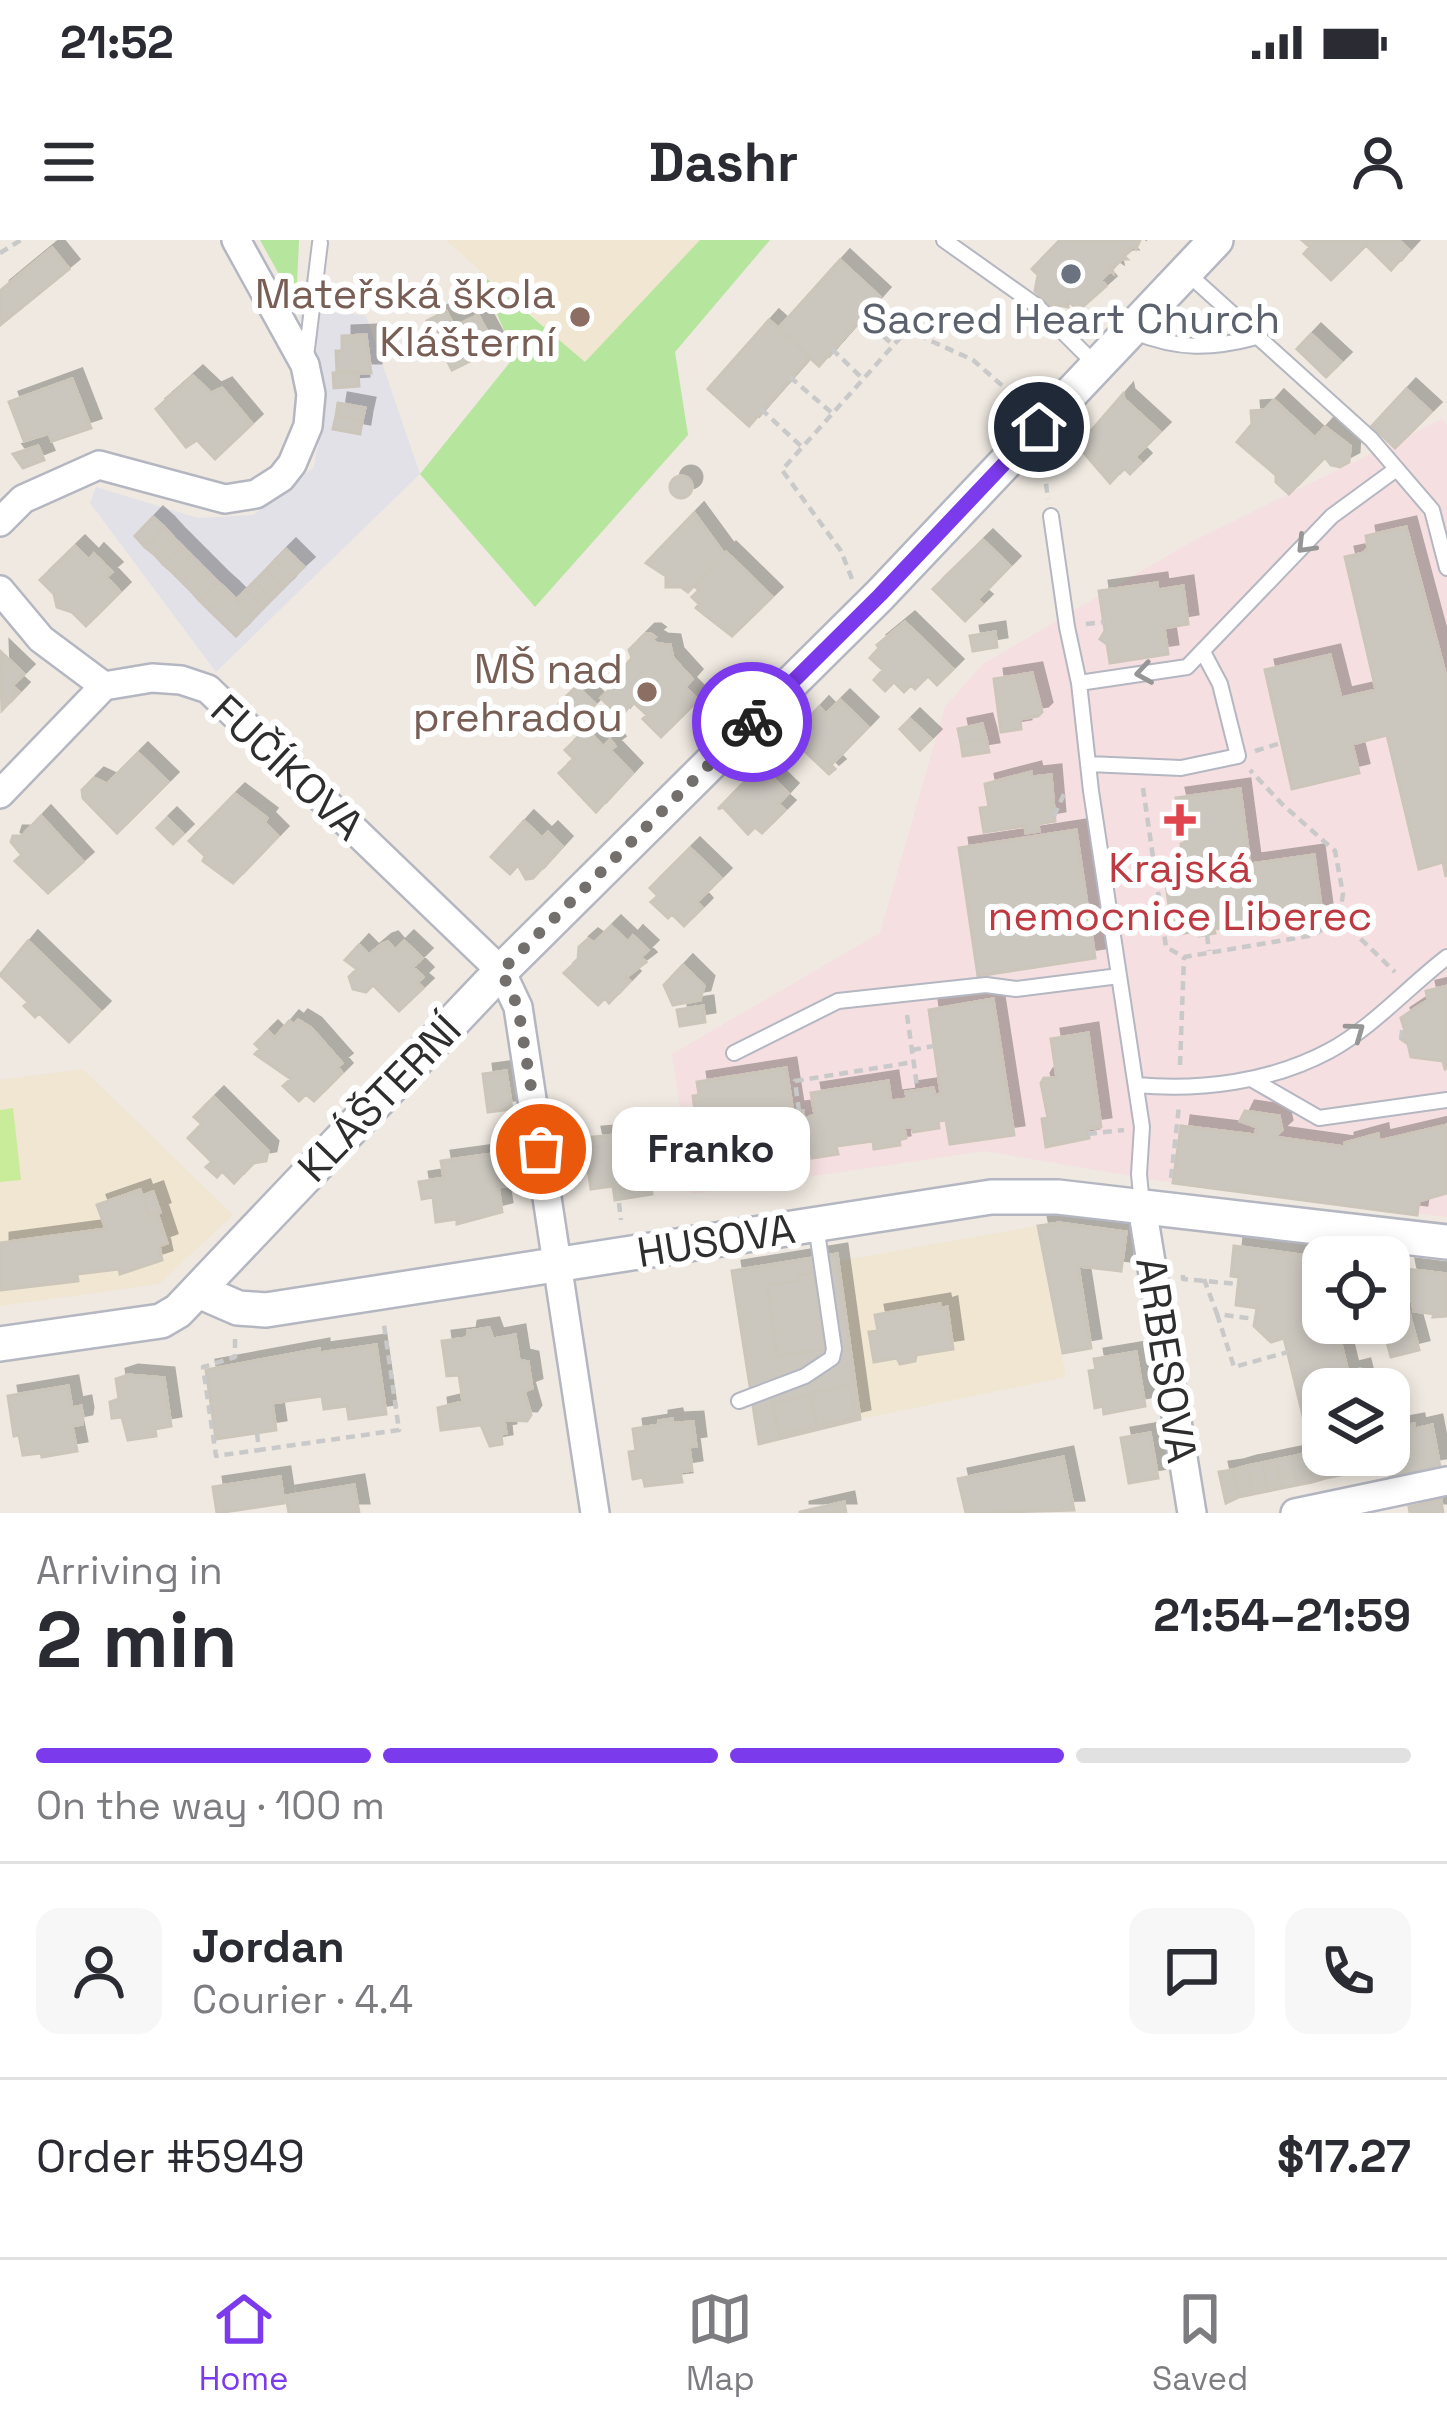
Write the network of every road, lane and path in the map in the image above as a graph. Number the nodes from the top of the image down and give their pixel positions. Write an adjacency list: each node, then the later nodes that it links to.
1 (21, 240): 6 (path)
2 (236, 240): 13 (street)
3 (944, 240): 14 (lane)
4 (1216, 240): 7 (street, KLÁŠTERNÍ)
5 (320, 243): 13 (lane)
6 (0, 253)
7 (1186, 272): 9 (street, KLÁŠTERNÍ); 10 (lane)
8 (861, 316): 11 (path)
9 (1129, 330): 10 (lane); 14 (street, KLÁŠTERNÍ)
10 (1257, 337): 22 (lane)
11 (893, 345): 16 (path); 17 (path)
12 (832, 349): 16 (path)
13 (304, 364): 24 (street)
14 (1096, 364): 40 (street, KLÁŠTERNÍ)
15 (790, 376): 19 (path)
16 (863, 379): 19 (path)
17 (1026, 406)
18 (761, 409): 20 (path)
19 (832, 413): 20 (path)
20 (802, 447): 26 (path)
21 (1041, 449): 23 (path)
22 (1395, 470): 25 (lane); 28 (lane, one-way to 28)
23 (1051, 516): 29 (lane)
24 (0, 522)
25 (1447, 568)
26 (854, 584)
27 (0, 590): 30 (street)
28 (1203, 652): 29 (lane, one-way to 29); 31 (lane)
29 (1079, 683): 32 (lane)
30 (104, 686): 34 (street); 40 (street, FUČÍKOVA)
31 (1238, 756): 33 (lane); 35 (path)
32 (1088, 764): 33 (lane); 41 (lane)
33 (1139, 764): 38 (path)
34 (0, 794)
35 (1339, 918): 37 (path); 42 (path)
36 (1207, 935): 37 (path)
37 (1209, 951): 38 (path)
38 (1184, 957): 51 (path)
39 (1447, 957): 42 (lane)
40 (501, 971): 62 (street); 65 (street, KLÁŠTERNÍ)
41 (1119, 976): 43 (lane); 49 (lane)
42 (1410, 986): 48 (lane, one-way to 42)
43 (904, 995): 45 (path); 46 (lane)
44 (934, 1046): 45 (path)
45 (912, 1050): 47 (path)
46 (734, 1054)
47 (914, 1062): 50 (path); 53 (path)
48 (1251, 1079): 51 (lane); 52 (lane)
49 (1136, 1085): 51 (lane); 56 (lane)
50 (917, 1086)
51 (1179, 1089): 56 (path)
52 (1447, 1100)
53 (799, 1111)
54 (1102, 1132): 55 (path)
55 (1088, 1134)
56 (1156, 1197): 59 (street, HUSOVA); 60 (street, HUSOVA); 77 (street, ARBESOVA)
57 (619, 1203): 58 (path)
58 (621, 1220)
59 (817, 1225): 62 (street, HUSOVA); 72 (lane)
60 (1447, 1242)
61 (1180, 1256): 63 (path)
62 (559, 1264): 65 (street, HUSOVA); 76 (street)
63 (1204, 1279): 64 (path); 66 (path)
64 (1238, 1284)
65 (199, 1291): 70 (street)
66 (1217, 1314): 68 (path); 71 (path)
67 (383, 1318): 74 (path)
68 (1255, 1319)
69 (235, 1340): 74 (path)
70 (0, 1344)
71 (1288, 1352)
72 (739, 1400)
73 (256, 1433): 74 (path)
74 (259, 1450)
75 (1447, 1480): 78 (street)
76 (596, 1513)
77 (1192, 1513)
78 (1294, 1513)

